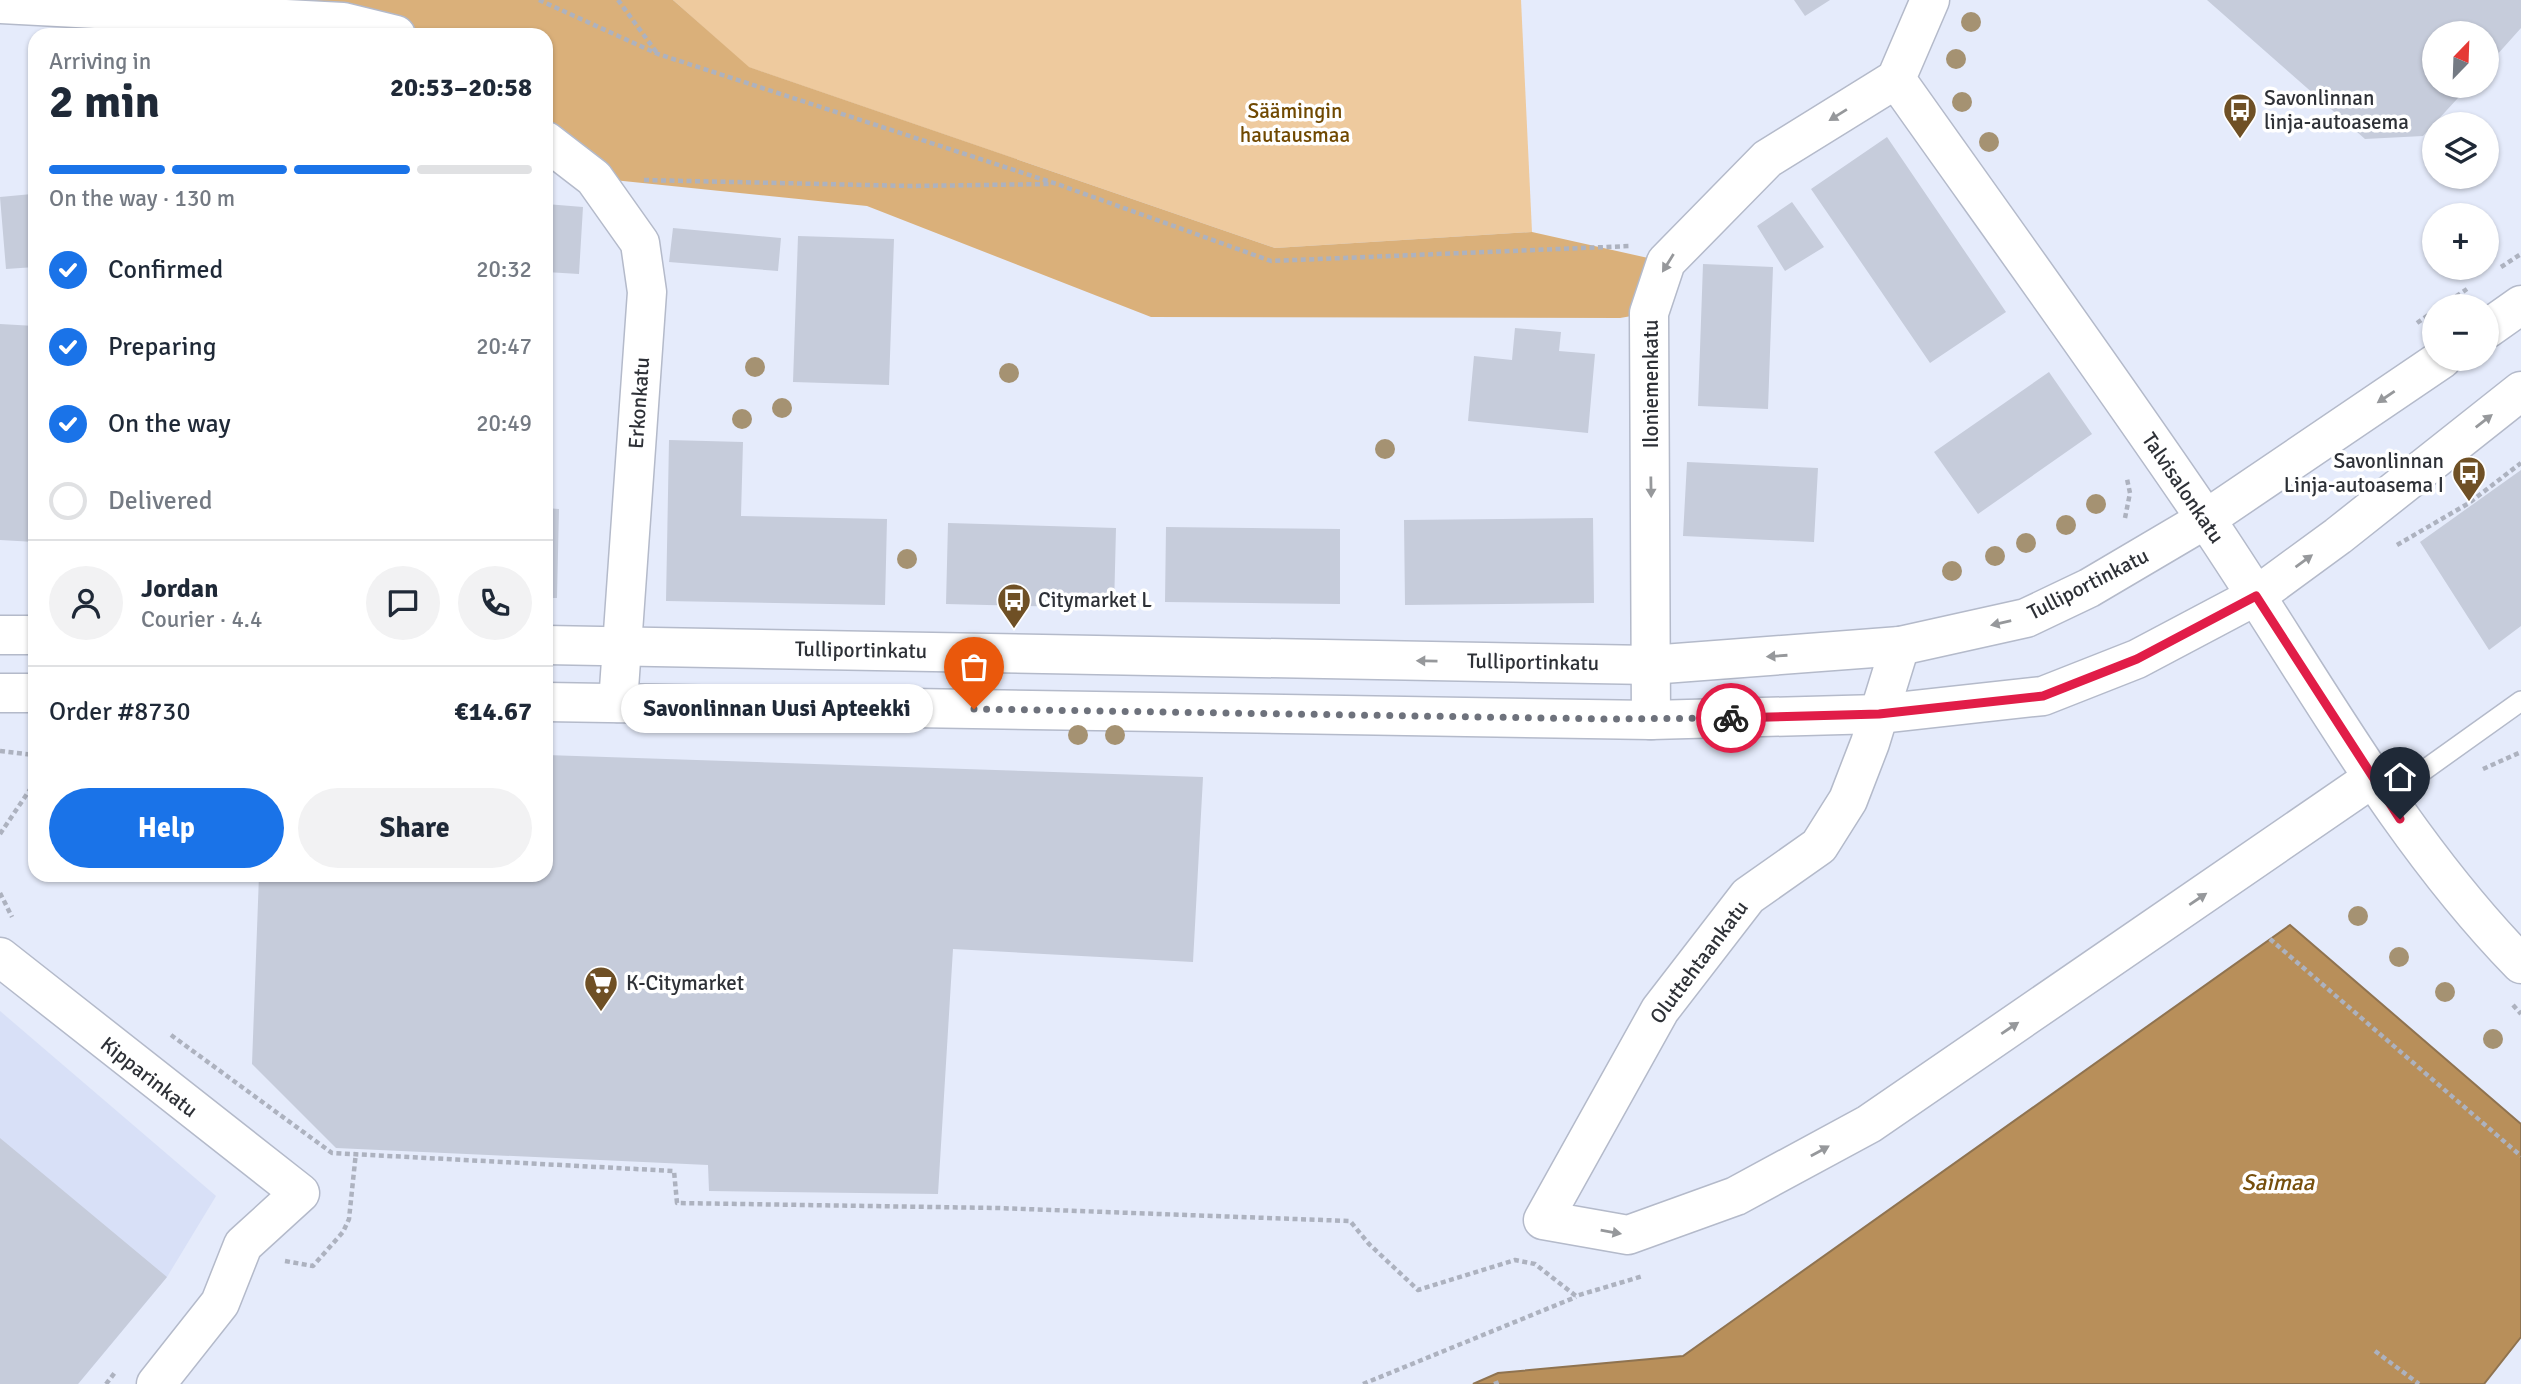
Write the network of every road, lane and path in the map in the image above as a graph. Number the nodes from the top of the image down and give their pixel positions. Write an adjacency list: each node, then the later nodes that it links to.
1 (539, 0): 6 (path)
2 (618, 0): 6 (path)
3 (1930, 0): 7 (street)
4 (0, 4): 5 (street)
5 (367, 28)
6 (658, 54): 10 (path)
7 (1896, 79): 11 (street, Iloniemenkatu, one-way to 11); 16 (street, Talvisalonkatu)
8 (553, 146): 9 (street, Erkonkatu)
9 (594, 178): 10 (path); 21 (street, Erkonkatu)
10 (1057, 184): 11 (path)
11 (1666, 262): 23 (street, Iloniemenkatu, one-way to 23)
12 (2521, 305): 13 (street)
13 (2499, 320)
14 (2424, 371): 16 (street, Tulliportinkatu, one-way to 16)
15 (2521, 391): 17 (street, one-way to 15)
16 (2206, 519): 17 (street, Talvisalonkatu); 22 (street, Tulliportinkatu, one-way to 22)
17 (2256, 596): 29 (street); 33 (street, Talvisalonkatu)
18 (0, 635): 19 (street)
19 (28, 635)
20 (553, 645): 21 (street, Tulliportinkatu)
21 (620, 646): 23 (street, Tulliportinkatu, one-way to 21); 28 (street, Erkonkatu)
22 (1900, 646): 23 (street, Tulliportinkatu, one-way to 23); 29 (street, Oluttehtaankatu)
23 (1650, 665): 30 (street, Iloniemenkatu)
24 (0, 693): 25 (street)
25 (28, 693)
26 (2521, 701): 33 (lane)
27 (553, 702): 28 (street)
28 (618, 703): 30 (street)
29 (1879, 714): 30 (street); 33 (street, Oluttehtaankatu, one-way to 33)
30 (1651, 720)
31 (0, 751): 32 (path)
32 (28, 754)
33 (2382, 789): 40 (street, Talvisalonkatu)
34 (28, 792): 35 (path)
35 (0, 834)
36 (0, 893): 37 (path)
37 (15, 921)
38 (2270, 939): 42 (path)
39 (0, 957): 47 (street, Kipparinkatu)
40 (2521, 964)
41 (168, 1033): 44 (path)
42 (2521, 1156)
43 (1648, 1275): 44 (path)
44 (1576, 1296): 48 (path)
45 (2375, 1351): 50 (path)
46 (1502, 1381): 49 (path)
47 (156, 1384)
48 (1363, 1384)
49 (1494, 1384)
50 (2419, 1384)

